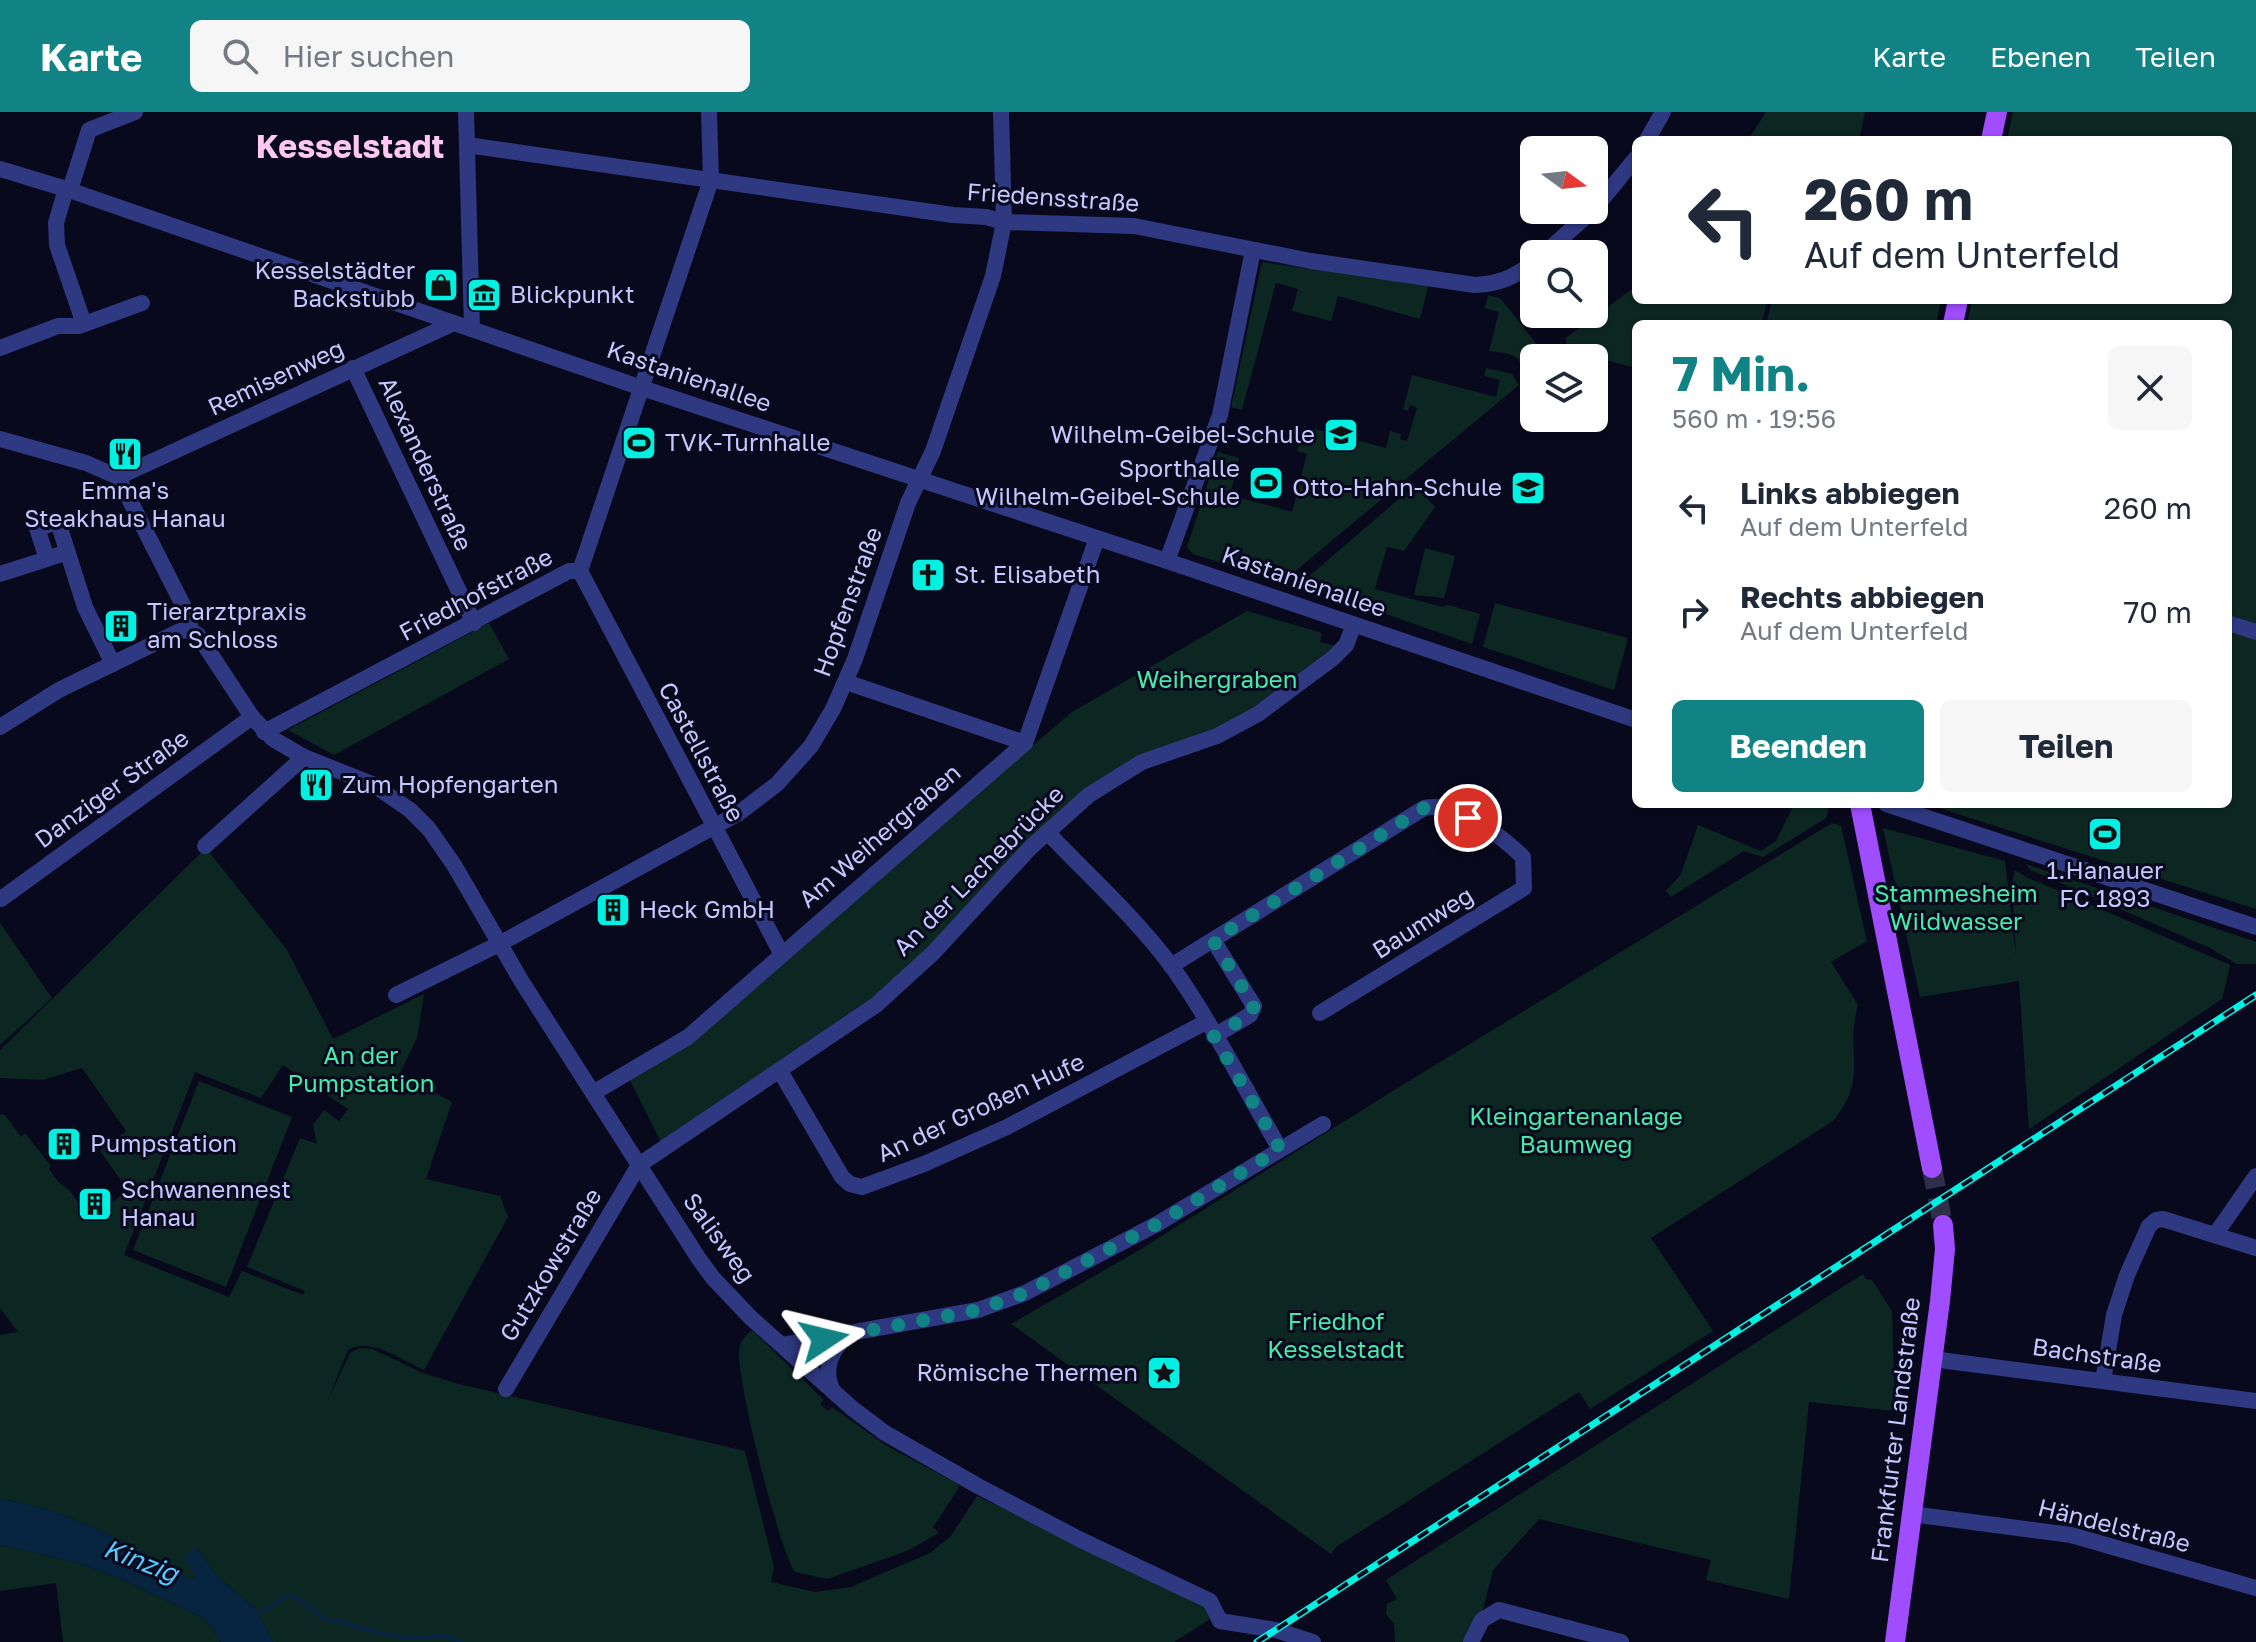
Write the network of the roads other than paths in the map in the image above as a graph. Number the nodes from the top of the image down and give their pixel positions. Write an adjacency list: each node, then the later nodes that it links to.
1 (135, 112): 13 (street)
2 (466, 112): 9 (street)
3 (709, 112): 12 (street)
4 (1001, 112): 15 (street, Hopfenstraße)
5 (1663, 112): 7 (street)
6 (1997, 112): 8 (main road)
7 (1649, 136)
8 (1992, 136)
9 (467, 145): 12 (street, Friedensstraße); 23 (street)
10 (1632, 163): 14 (street)
11 (0, 169): 13 (street, Kastanienallee)
12 (711, 180): 15 (street, Friedensstraße); 26 (street, Friedhofstraße)
13 (68, 190): 21 (street, Kastanienallee); 22 (street)
14 (1608, 193)
15 (1004, 222): 18 (street, Friedensstraße); 29 (street, Hopfenstraße)
16 (1577, 224): 17 (street)
17 (1559, 240)
18 (1253, 250): 19 (street, Friedensstraße); 33 (street)
19 (1520, 272)
20 (142, 303): 22 (street)
21 (454, 323): 23 (street, Kastanienallee); 25 (street, Remisenweg)
22 (84, 324): 24 (street)
23 (472, 329): 26 (street, Kastanienallee)
24 (0, 348)
25 (353, 368): 28 (street, Remisenweg); 36 (street, Alexanderstraße)
26 (642, 388): 29 (street, Kastanienallee); 34 (street, Friedhofstraße)
27 (0, 439): 28 (street)
28 (118, 477): 39 (street, Salisweg)
29 (919, 479): 30 (street, Kastanienallee); 42 (street, Hopfenstraße)
30 (1097, 538): 33 (street, Kastanienallee); 47 (street, Am Weihergraben)
31 (67, 552): 32 (street); 32 (street); 41 (street)
32 (47, 559): 35 (street)
33 (1167, 561): 38 (street, Kastanienallee)
34 (580, 571): 36 (street, Friedhofstraße); 51 (street, Castellstraße)
35 (0, 574)
36 (474, 623): 46 (street, Friedhofstraße)
37 (2232, 624): 40 (street)
38 (1354, 625): 44 (street, Kastanienallee); 52 (street, An der Lachebrücke)
39 (190, 630): 41 (street); 43 (street, Salisweg)
40 (2256, 632)
41 (113, 664): 45 (street)
42 (846, 682): 47 (street); 51 (street, Hopfenstraße)
43 (252, 717): 46 (street, Salisweg); 54 (street, Danziger Straße)
44 (1632, 719)
45 (0, 727)
46 (264, 732): 48 (street, Salisweg)
47 (1025, 743): 58 (street, Am Weihergraben)
48 (304, 757): 53 (street); 57 (street, Salisweg)
49 (1861, 808): 68 (main road)
50 (1898, 808): 55 (street)
51 (714, 828): 57 (street, Hopfenstraße); 58 (street, Castellstraße)
52 (1047, 832): 59 (street); 63 (street, An der Lachebrücke)
53 (205, 846)
54 (1, 899)
55 (2256, 927)
56 (1213, 940): 59 (street); 61 (street, Baumweg); 62 (street, An der Großen Hufe)
57 (499, 944): 60 (street); 64 (street, Salisweg)
58 (781, 953): 64 (street, Am Weihergraben)
59 (1171, 966): 62 (street)
60 (396, 995)
61 (1320, 1013)
62 (1210, 1029): 63 (street, An der Großen Hufe); 66 (street)
63 (780, 1071): 67 (street, An der Lachebrücke)
64 (593, 1093): 67 (street, Salisweg)
65 (1323, 1124): 66 (street)
66 (1280, 1149): 73 (street)
67 (639, 1165): 74 (street, Salisweg); 77 (street, Gutzkowstraße)
68 (1932, 1168)
69 (2256, 1176): 71 (street)
70 (1943, 1225): 75 (main road, Frankfurter Landstraße)
71 (2215, 1235): 72 (street); 76 (street)
72 (2256, 1248)
73 (846, 1336): 74 (street); 78 (street)
74 (782, 1345): 78 (street, Salisweg)
75 (1932, 1359): 76 (street, Bachstraße); 80 (main road, Frankfurter Landstraße)
76 (2103, 1381): 79 (street, Bachstraße)
77 (506, 1389)
78 (834, 1392): 82 (street, Salisweg)
79 (2256, 1401)
80 (1911, 1514): 81 (street, Händelstraße); 85 (main road, Frankfurter Landstraße)
81 (2256, 1588)
82 (1313, 1642)
83 (1471, 1642): 84 (street)
84 (1621, 1642)
85 (1895, 1642)

